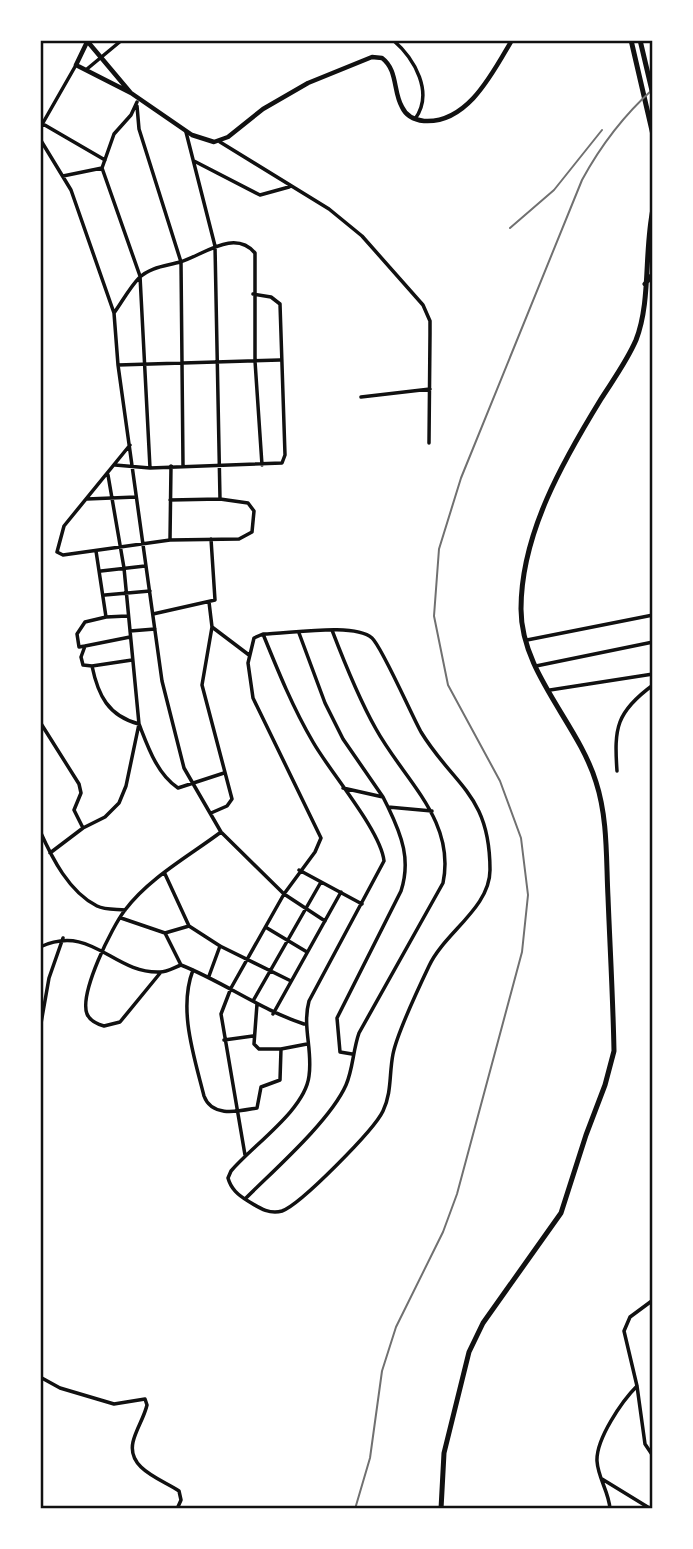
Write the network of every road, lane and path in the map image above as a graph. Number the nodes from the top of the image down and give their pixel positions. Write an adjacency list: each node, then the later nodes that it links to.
1 (122, 40): 7 (street)
2 (393, 40): 13 (street)
3 (512, 40): 13 (street)
4 (631, 40): 15 (main road)
5 (640, 40): 11 (main road)
6 (88, 41): 7 (street); 8 (street)
7 (101, 57): 9 (street); 10 (street)
8 (76, 65): 9 (street); 14 (street)
9 (88, 69): 10 (street)
10 (131, 93): 12 (street)
11 (653, 95)
12 (137, 100): 16 (street); 20 (street); 28 (street)
13 (415, 119): 19 (street)
14 (41, 126): 20 (street)
15 (652, 126): 17 (main road)
16 (186, 132): 19 (street); 21 (street)
17 (653, 135)
18 (40, 139): 23 (street)
19 (220, 142): 24 (street)
20 (105, 160): 22 (street)
21 (194, 161): 24 (street); 26 (street)
22 (102, 168): 23 (street); 31 (street)
23 (63, 176): 34 (street)
24 (289, 187): 41 (street)
25 (653, 209): 29 (main road)
26 (215, 246): 28 (street); 33 (street); 37 (street)
27 (653, 246): 29 (main road)
28 (181, 262): 31 (street); 38 (street)
29 (645, 265): 32 (main road)
30 (653, 274): 32 (main road)
31 (140, 276): 34 (street); 40 (street)
32 (645, 284): 80 (main road)
33 (253, 294): 35 (street); 36 (street)
34 (114, 313): 39 (street)
35 (280, 360): 36 (street); 48 (street)
36 (255, 361): 37 (street); 48 (street)
37 (216, 362): 38 (street); 45 (street)
38 (183, 363): 40 (street); 47 (street)
39 (118, 365): 40 (street); 44 (street)
40 (145, 366): 51 (street)
41 (430, 388): 42 (street); 43 (street)
42 (361, 397)
43 (429, 443)
44 (130, 444): 46 (street); 49 (street)
45 (219, 464): 47 (street); 48 (street); 56 (street)
46 (115, 465): 49 (street); 52 (street)
47 (183, 465): 50 (street)
48 (262, 465)
49 (134, 466): 51 (street); 53 (street)
50 (171, 466): 51 (street); 57 (street)
51 (150, 468)
52 (108, 475): 54 (street); 55 (street)
53 (136, 497): 55 (street); 60 (street)
54 (87, 499): 55 (street); 62 (street)
55 (113, 499): 61 (street)
56 (220, 499): 57 (street); 58 (street)
57 (170, 500): 59 (street)
58 (211, 539): 59 (street); 69 (street)
59 (170, 540): 60 (street)
60 (144, 543): 61 (street); 63 (street)
61 (120, 547): 62 (street); 64 (street)
62 (96, 550): 65 (street)
63 (145, 566): 64 (street); 66 (street)
64 (124, 568): 65 (street); 67 (street)
65 (101, 570): 68 (street)
66 (149, 591): 67 (street); 70 (street)
67 (125, 592): 68 (street); 73 (street)
68 (104, 595): 72 (street)
69 (209, 603): 70 (street); 74 (street)
70 (153, 614): 75 (street)
71 (653, 615): 80 (street)
72 (106, 617): 73 (street); 82 (street)
73 (127, 617): 78 (street)
74 (212, 627): 83 (street); 93 (street)
75 (155, 629): 78 (street); 94 (street)
76 (332, 630): 77 (street); 98 (street); 142 (street)
77 (299, 633): 79 (street); 96 (street)
78 (130, 634): 82 (street); 84 (street)
79 (263, 635): 83 (street); 95 (street)
80 (525, 640): 86 (main road)
81 (653, 642): 86 (street)
82 (85, 646): 85 (street)
83 (249, 655): 104 (street)
84 (132, 660): 85 (street); 91 (street)
85 (92, 666): 91 (street)
86 (536, 666): 89 (main road)
87 (653, 674): 89 (street)
88 (653, 685): 92 (street)
89 (550, 690): 149 (main road)
90 (40, 722): 100 (street)
91 (139, 724): 94 (street); 100 (street)
92 (617, 771)
93 (224, 773): 94 (street); 99 (street)
94 (192, 783): 99 (street)
95 (341, 787): 96 (street); 109 (street)
96 (383, 797): 97 (street)
97 (388, 807): 98 (street); 139 (street)
98 (432, 811): 139 (street)
99 (209, 812): 102 (street)
100 (83, 828): 103 (street)
101 (40, 831): 103 (street)
102 (221, 832): 105 (street); 108 (street)
103 (50, 853): 111 (street)
104 (299, 870): 106 (street); 108 (street)
105 (165, 874): 111 (street); 114 (street)
106 (321, 882): 107 (street); 110 (street)
107 (341, 892): 109 (street); 113 (street)
108 (284, 894): 110 (street); 115 (street)
109 (362, 904): 133 (street)
110 (306, 908): 113 (street); 118 (street)
111 (125, 910): 112 (street)
112 (121, 918): 116 (street); 121 (street)
113 (325, 921): 122 (street)
114 (189, 926): 116 (street); 119 (street)
115 (266, 928): 118 (street); 123 (street)
116 (165, 933): 124 (street)
117 (63, 938): 120 (street); 121 (street); 134 (street)
118 (287, 940): 122 (street); 126 (street)
119 (220, 946): 123 (street); 128 (street)
120 (40, 947)
121 (103, 952): 127 (street); 127 (street)
122 (307, 952): 129 (street)
123 (248, 959): 126 (street); 130 (street)
124 (181, 965): 125 (street); 127 (street)
125 (193, 970): 128 (street); 140 (street)
126 (269, 970): 129 (street); 131 (street)
127 (161, 972)
128 (209, 976): 130 (street)
129 (291, 981): 132 (street)
130 (231, 988): 131 (street); 136 (street)
131 (255, 1003): 132 (street); 135 (street)
132 (273, 1014): 133 (street)
133 (304, 1024): 137 (street)
134 (40, 1029)
135 (253, 1036): 136 (street); 138 (street)
136 (224, 1040): 140 (street)
137 (307, 1044): 138 (street); 141 (street)
138 (281, 1049): 140 (street)
139 (352, 1054): 142 (street)
140 (236, 1111): 141 (street)
141 (245, 1155): 142 (street)
142 (245, 1199)
143 (652, 1302): 145 (street)
144 (40, 1377): 148 (street)
145 (638, 1386): 146 (street); 147 (street)
146 (653, 1456)
147 (602, 1479): 150 (street); 151 (street)
148 (177, 1509)
149 (441, 1509)
150 (610, 1509)
151 (651, 1509)

